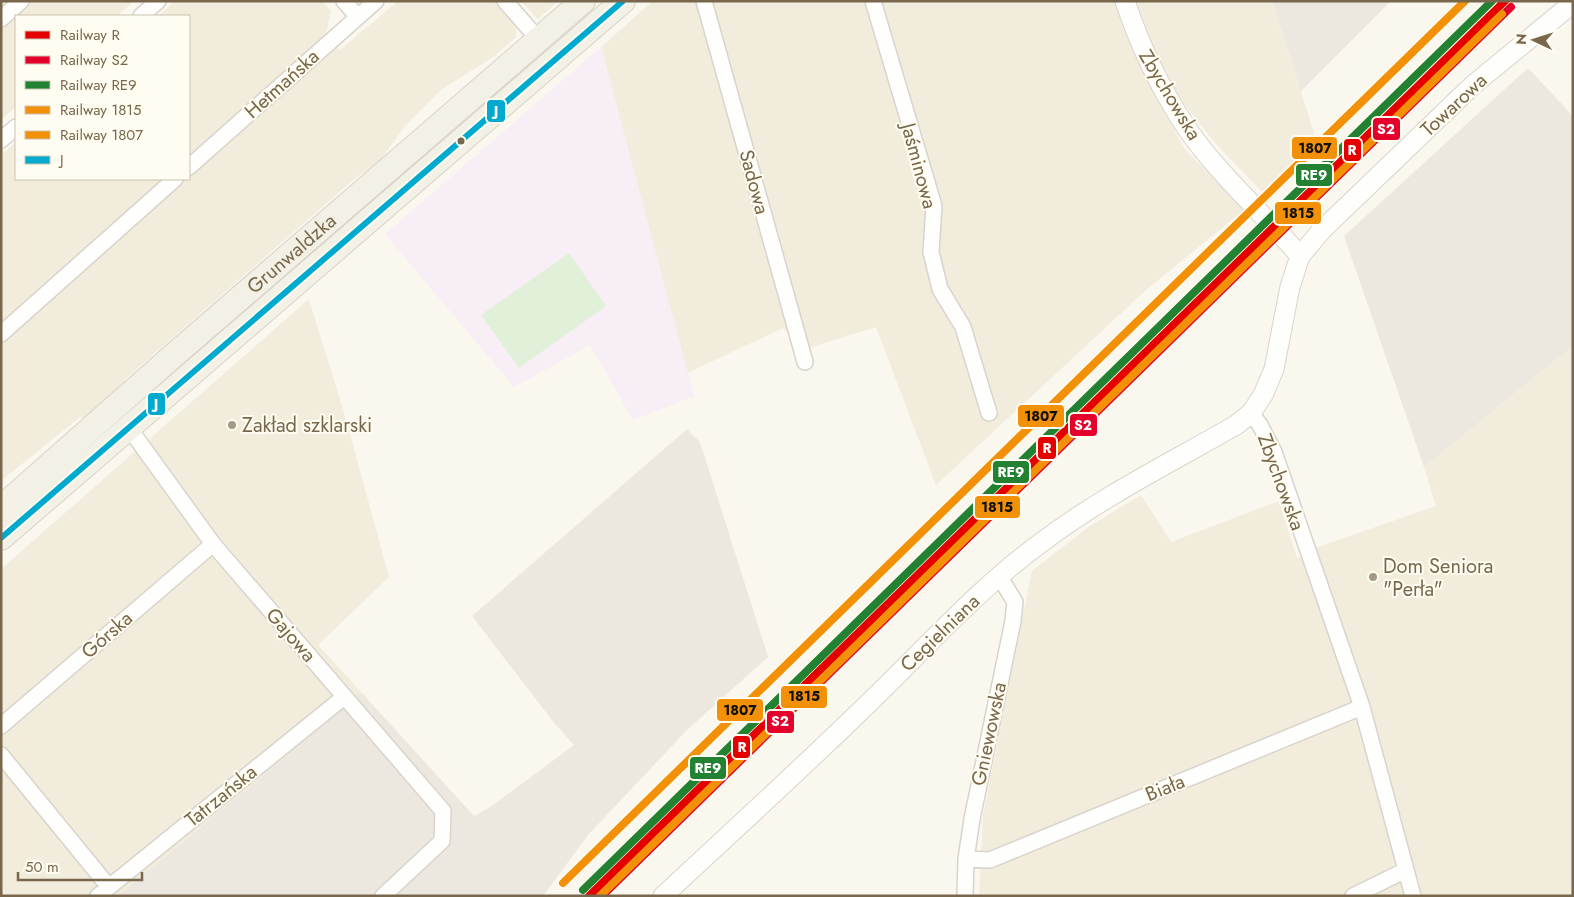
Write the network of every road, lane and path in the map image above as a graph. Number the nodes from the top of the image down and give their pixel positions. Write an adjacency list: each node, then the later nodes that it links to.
1 (21, 1): 14 (street)
2 (158, 1): 12 (street)
3 (344, 1): 13 (street)
4 (376, 1): 13 (street, Hetmańska)
5 (505, 1): 15 (street)
6 (584, 1): 15 (main road, Grunwaldzka)
7 (622, 1): 25 (main road, Grunwaldzka)
8 (704, 1): 22 (street, Sadowa)
9 (873, 1): 24 (street, Jaśminowa)
10 (1125, 1): 20 (street, Zbychowska)
11 (1573, 3): 20 (street, Towarowa)
12 (142, 15)
13 (358, 17): 18 (street, Hetmańska)
14 (1, 19)
15 (539, 40): 26 (main road, Grunwaldzka)
16 (15, 127): 17 (street)
17 (1, 140)
18 (190, 166)
19 (174, 180): 21 (street)
20 (1300, 256): 23 (street, Zbychowska)
21 (1, 334)
22 (805, 362)
23 (1250, 412): 29 (street, Cegielniana); 31 (street, Zbychowska)
24 (989, 413)
25 (129, 428): 27 (main road, Grunwaldzka); 28 (street, Gajowa)
26 (1, 508)
27 (1, 538)
28 (213, 544): 30 (street, Gajowa); 32 (street, Górska)
29 (999, 576): 34 (street, Gniewowska); 38 (street, Cegielniana)
30 (344, 697): 36 (street, Tatrzańska); 37 (street, Gajowa)
31 (1362, 706): 34 (street, Biała); 35 (street, Zbychowska)
32 (1, 726)
33 (1, 754): 36 (street)
34 (966, 859): 39 (street, Gniewowska)
35 (1406, 870): 40 (street); 41 (street, Zbychowska)
36 (104, 891)
37 (383, 896)
38 (663, 896)
39 (965, 896)
40 (1353, 896)
41 (1413, 896)

